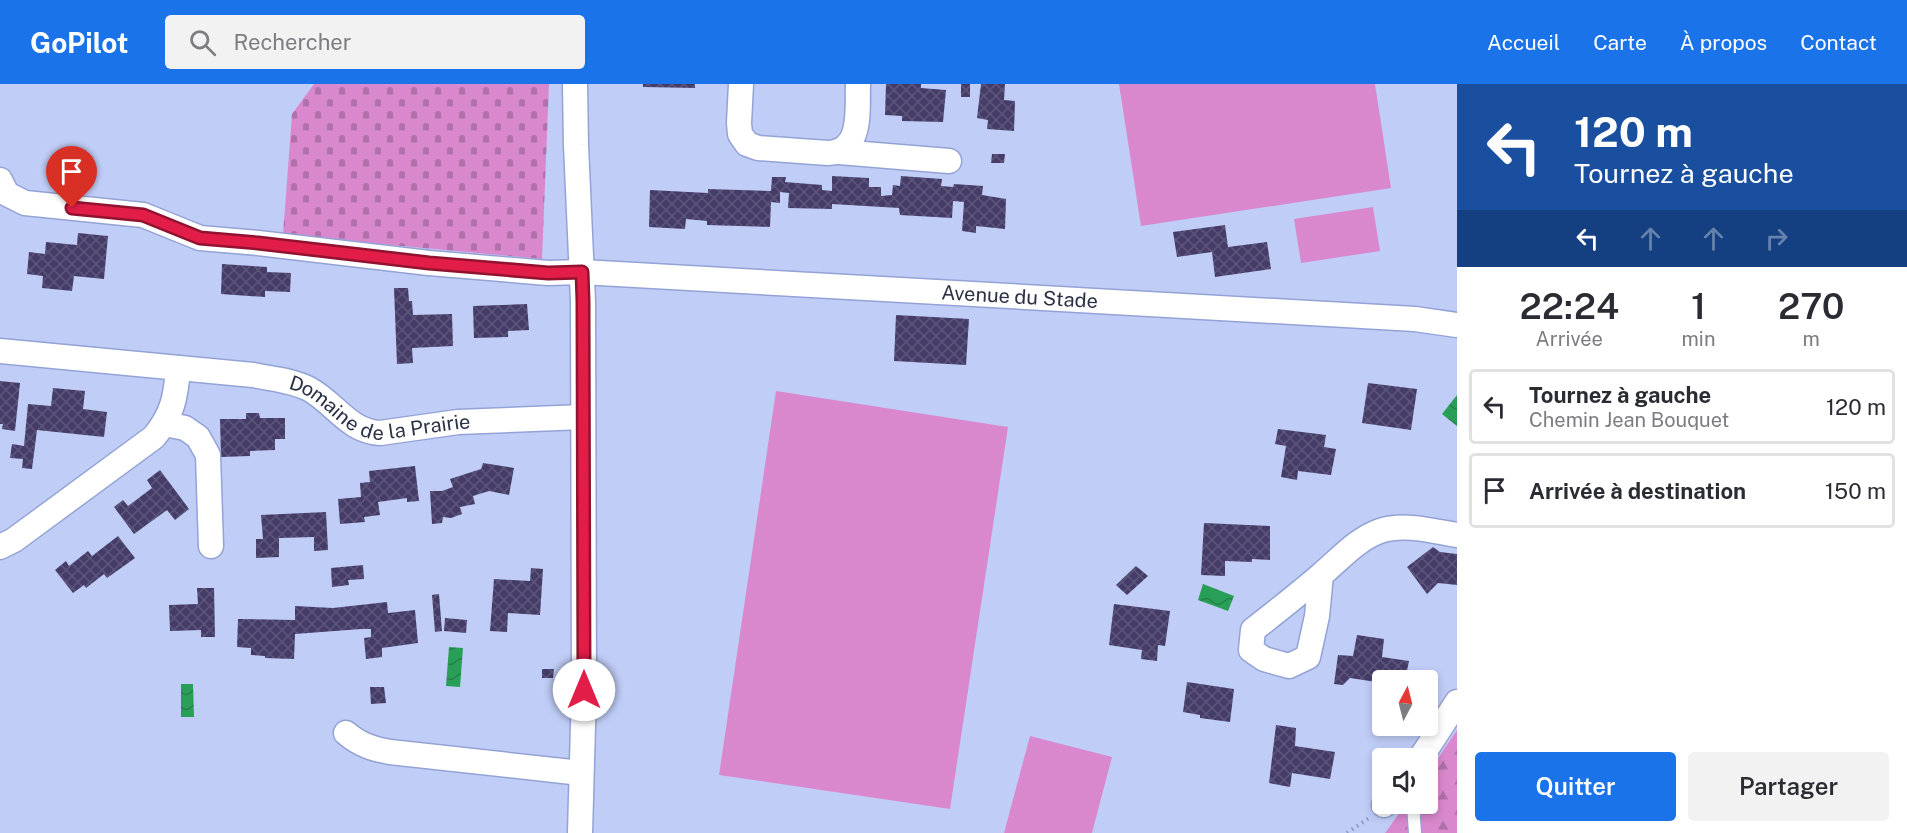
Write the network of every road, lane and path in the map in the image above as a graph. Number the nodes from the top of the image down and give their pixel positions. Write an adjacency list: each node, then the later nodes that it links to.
1 (575, 84): 7 (street)
2 (741, 84): 4 (street)
3 (858, 84): 4 (street)
4 (839, 153): 5 (street)
5 (949, 161)
6 (0, 180): 7 (street, Avenue du Stade)
7 (582, 272): 8 (street, Avenue du Stade); 11 (street)
8 (1457, 325)
9 (0, 351): 10 (street, Domaine de la Prairie)
10 (178, 368): 11 (street, Domaine de la Prairie); 12 (street)
11 (583, 417): 20 (street)
12 (165, 424): 14 (street); 15 (street)
13 (1457, 535): 16 (street)
14 (211, 546)
15 (0, 547)
16 (1322, 575)
17 (1457, 702): 19 (street)
18 (346, 734): 20 (street)
19 (1427, 748)
20 (581, 773): 22 (street)
21 (1413, 814): 23 (lane)
22 (580, 833)
23 (1414, 833)

